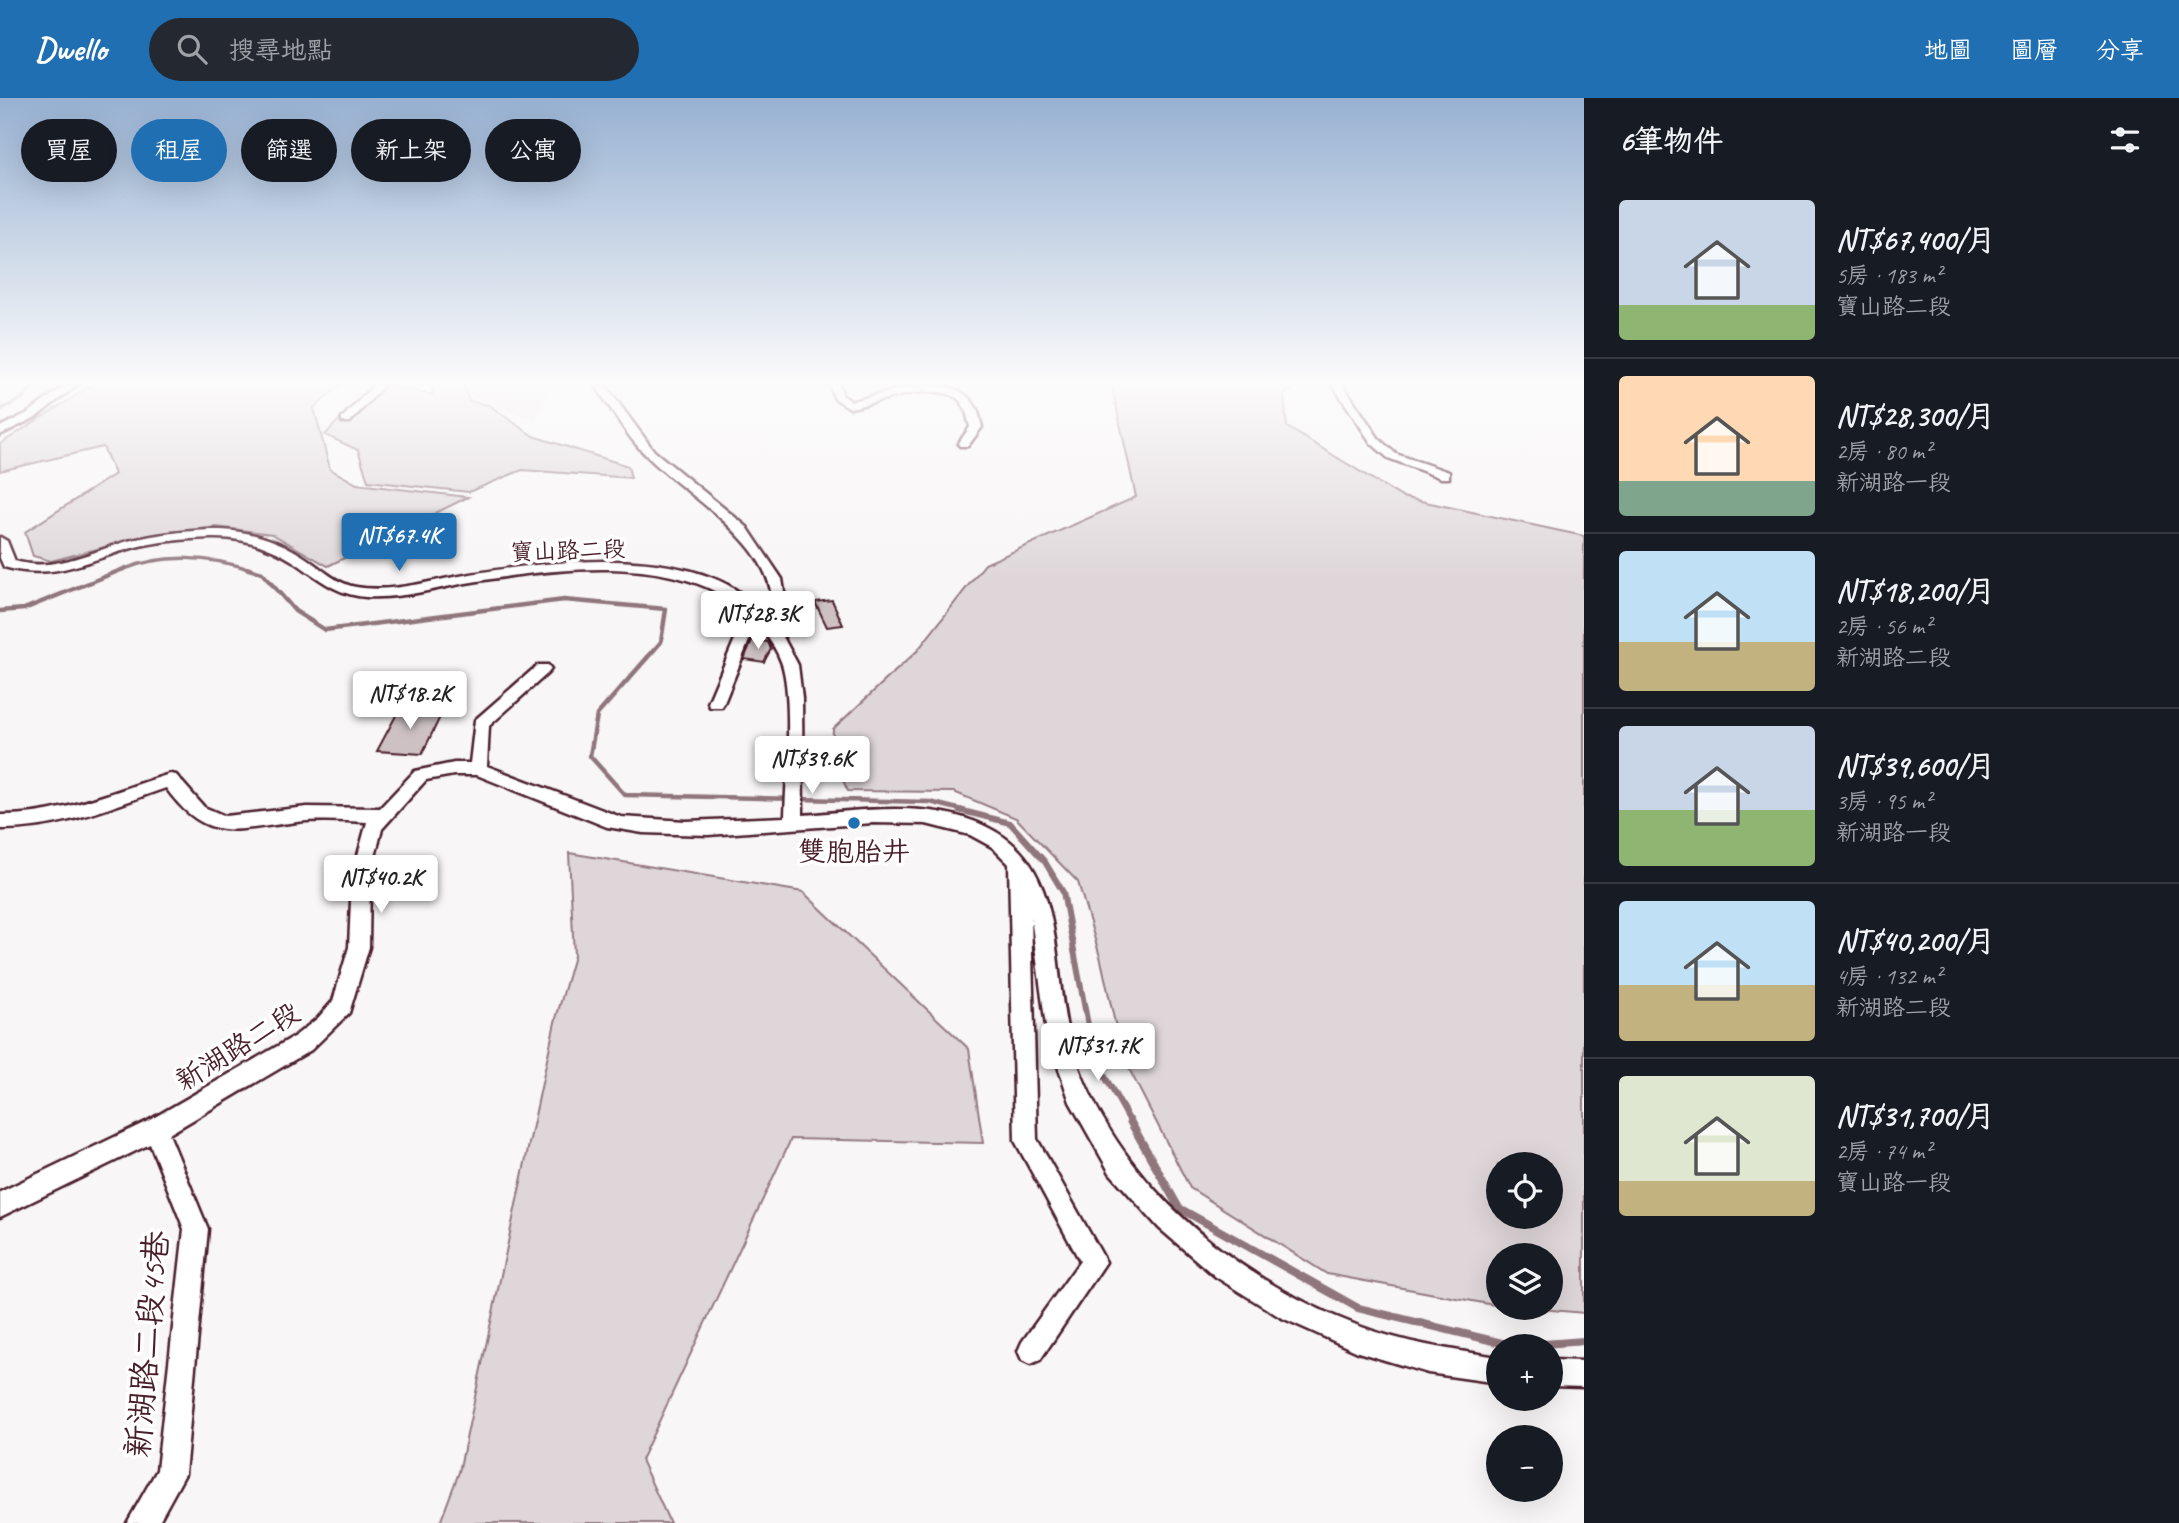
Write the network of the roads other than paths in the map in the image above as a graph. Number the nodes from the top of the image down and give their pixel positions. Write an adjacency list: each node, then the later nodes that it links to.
1 (647, 448): 6 (street)
2 (1384, 448): 3 (street)
3 (1445, 475)
4 (0, 541): 5 (street, 寶山路二段)
5 (754, 613): 6 (street, 寶山路二段); 8 (street)
6 (775, 635): 12 (street)
7 (543, 669): 9 (street)
8 (716, 703)
9 (478, 769): 10 (street, 新湖路二段); 12 (street, 新湖路二段)
10 (382, 815): 11 (street); 14 (street, 新湖路二段)
11 (0, 822)
12 (794, 823): 13 (street, 新湖路二段)
13 (1020, 861): 16 (street); 17 (street)
14 (156, 1129): 15 (street, 新湖路二段); 20 (street, 新湖路二段45巷)
15 (0, 1205)
16 (1031, 1351)
17 (1486, 1368)
18 (1563, 1373): 19 (street)
19 (1584, 1374)
20 (142, 1523)

